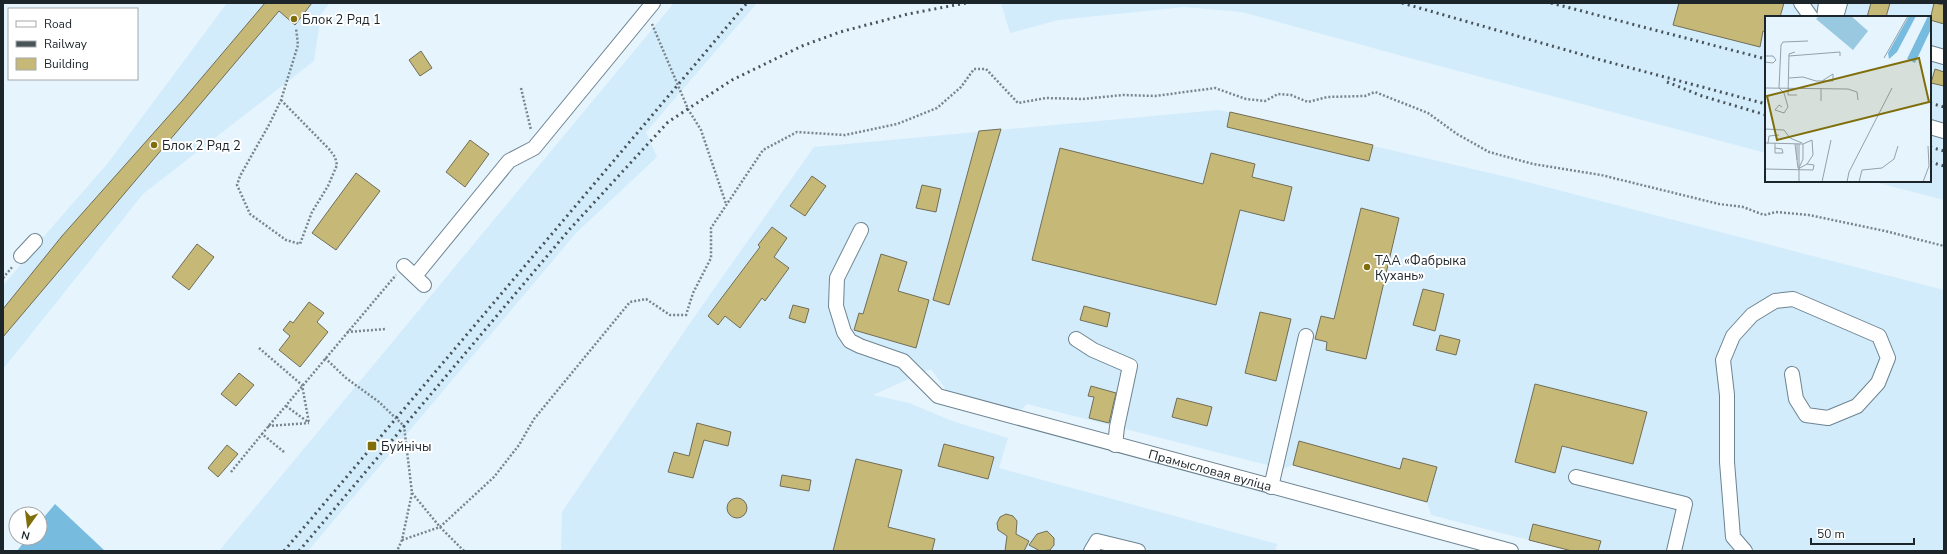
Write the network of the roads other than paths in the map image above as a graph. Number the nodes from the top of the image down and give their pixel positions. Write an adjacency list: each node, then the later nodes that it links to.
1 (1801, 3): 5 (street)
2 (1826, 3): 6 (street)
3 (1840, 3): 7 (street)
4 (650, 7): 15 (street)
5 (1810, 16)
6 (1824, 16)
7 (1836, 16)
8 (1931, 53): 9 (street)
9 (1944, 57)
10 (1931, 127): 11 (street)
11 (1944, 131)
12 (861, 230): 19 (street, Прамысловая вуліца)
13 (35, 241): 14 (street)
14 (21, 256)
15 (404, 266)
16 (1306, 336): 21 (street)
17 (1076, 339): 19 (street)
18 (1792, 374): 26 (street)
19 (1115, 445): 21 (street, Прамысловая вуліца)
20 (1576, 477): 25 (street)
21 (1271, 487): 24 (street, Прамысловая вуліца)
22 (1090, 551): 23 (street)
23 (1138, 551)
24 (1511, 551)
25 (1674, 551)
26 (1745, 551)

